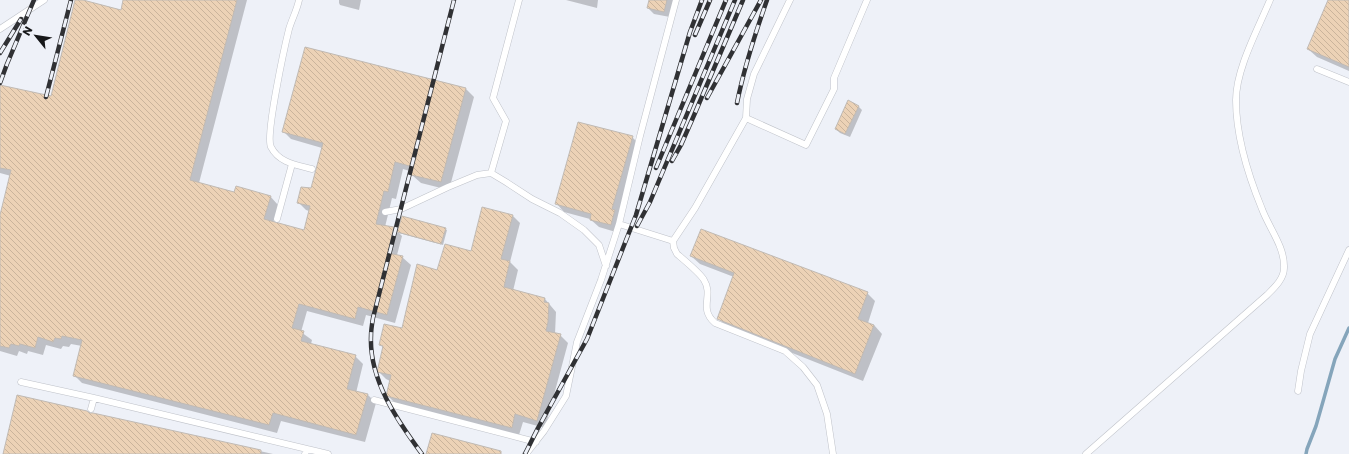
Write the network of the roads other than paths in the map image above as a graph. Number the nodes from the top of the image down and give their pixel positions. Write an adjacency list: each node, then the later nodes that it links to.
1 (44, 0): 8 (lane)
2 (299, 0): 12 (lane)
3 (519, 0): 14 (lane)
4 (676, 0): 17 (lane)
5 (790, 0): 11 (lane)
6 (867, 0): 11 (lane)
7 (1270, 0): 31 (lane)
8 (0, 28)
9 (1317, 69): 10 (lane)
10 (1349, 82)
11 (746, 118): 18 (lane)
12 (292, 164): 13 (lane); 16 (lane)
13 (312, 169)
14 (491, 173): 15 (lane); 20 (lane)
15 (385, 212)
16 (277, 219)
17 (619, 224): 18 (lane); 20 (lane)
18 (673, 241): 30 (lane)
19 (1349, 250): 22 (lane)
20 (606, 266): 26 (lane)
21 (21, 382): 23 (lane)
22 (1298, 391)
23 (94, 398): 25 (lane); 27 (lane)
24 (374, 400): 26 (lane)
25 (91, 409)
26 (536, 442): 29 (lane)
27 (306, 452): 28 (lane)
28 (328, 454)
29 (526, 454)
30 (833, 454)
31 (1086, 454)

